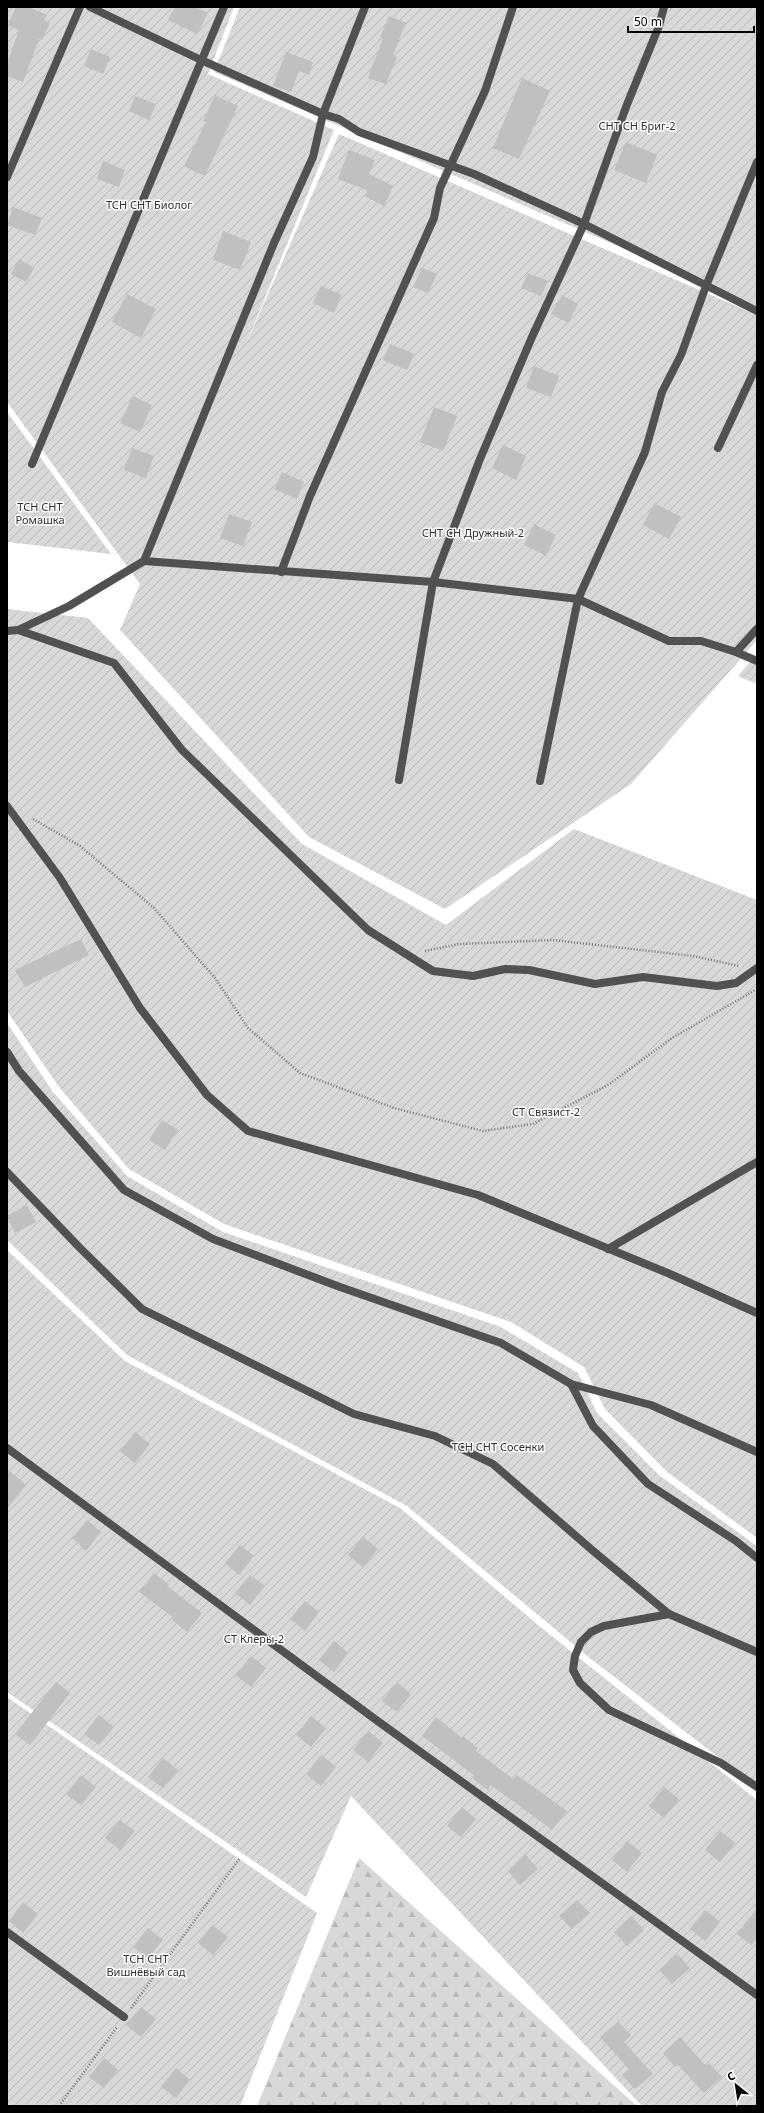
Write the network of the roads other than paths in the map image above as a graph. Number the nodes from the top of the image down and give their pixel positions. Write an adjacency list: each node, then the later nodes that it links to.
1 (80, 7): 11 (street)
2 (90, 7): 7 (street)
3 (224, 7): 7 (street)
4 (365, 7): 8 (street)
5 (513, 7): 10 (street)
6 (664, 7): 12 (street)
7 (201, 60): 8 (street); 17 (street)
8 (323, 114): 10 (street); 18 (street)
9 (757, 162): 13 (street)
10 (450, 167): 12 (street); 19 (street)
11 (7, 177)
12 (584, 224): 13 (street); 20 (street)
13 (706, 286): 14 (street); 21 (street)
14 (757, 311)
15 (757, 365): 16 (street)
16 (718, 448)
17 (32, 464)
18 (144, 561): 19 (street); 23 (street)
19 (281, 572): 20 (street)
20 (433, 582): 21 (street); 27 (street)
21 (578, 598): 25 (street); 28 (street)
22 (757, 629): 25 (street)
23 (18, 630): 24 (street); 30 (street)
24 (7, 631)
25 (736, 652): 26 (street)
26 (757, 661)
27 (399, 780)
28 (540, 781)
29 (7, 806): 34 (street)
30 (756, 969)
31 (7, 1052): 36 (street)
32 (757, 1162): 34 (street)
33 (7, 1172): 40 (street)
34 (608, 1249): 35 (street)
35 (757, 1313)
36 (571, 1384): 38 (street); 39 (street)
37 (7, 1448): 44 (street)
38 (757, 1452)
39 (757, 1558)
40 (669, 1614): 41 (street); 42 (street)
41 (757, 1652)
42 (757, 1787)
43 (7, 1932): 45 (street)
44 (757, 1995)
45 (124, 2017)

